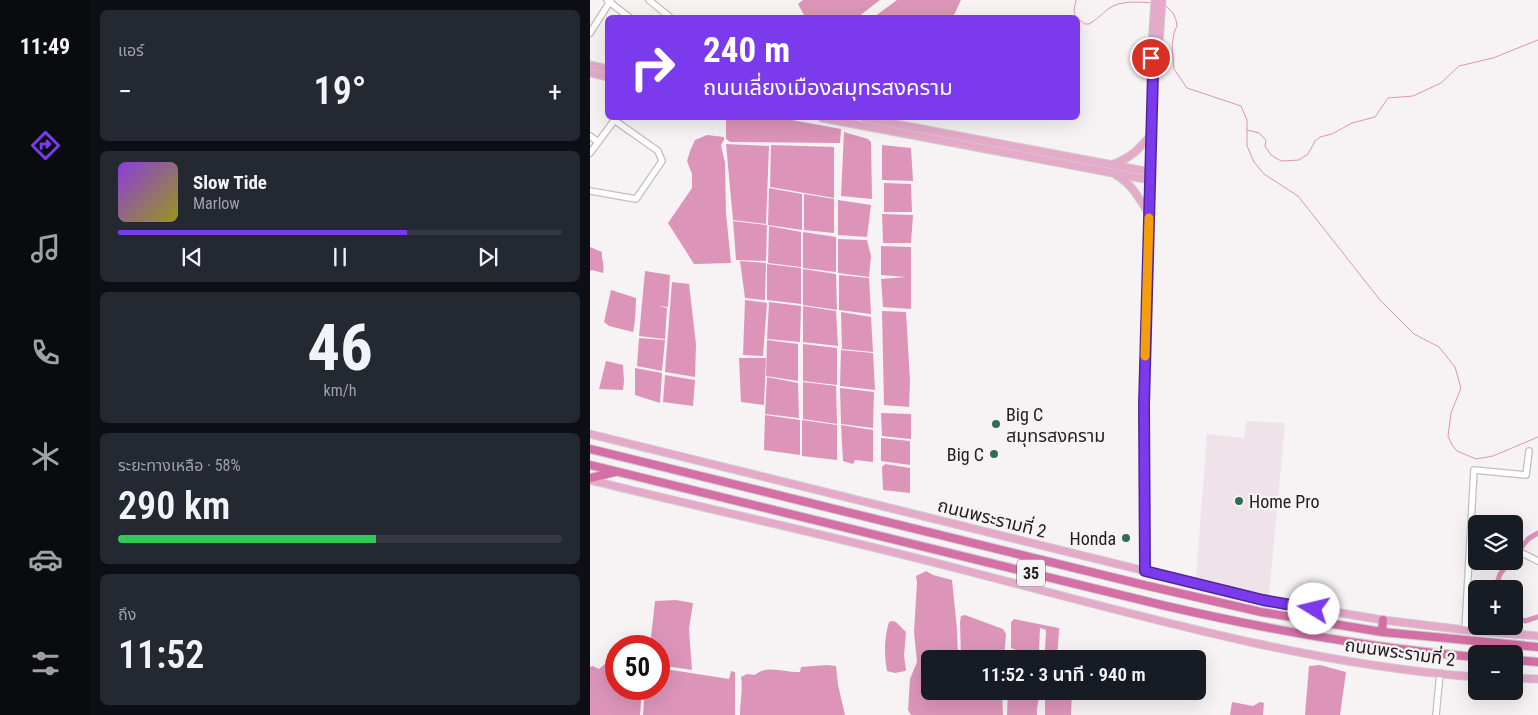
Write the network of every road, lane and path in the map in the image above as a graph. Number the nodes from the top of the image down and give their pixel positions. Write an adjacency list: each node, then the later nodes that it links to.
1 (649, 0): 7 (street)
2 (1155, 0): 5 (main road)
3 (1162, 0): 5 (main road)
4 (609, 1): 6 (street); 9 (street)
5 (1157, 13): 19 (main road)
6 (626, 15)
7 (667, 15)
8 (590, 19): 9 (street)
9 (597, 22): 10 (street)
10 (590, 33)
11 (590, 65): 12 (main road)
12 (605, 68)
13 (590, 74): 14 (main road)
14 (605, 76)
15 (614, 120): 21 (street)
16 (616, 120): 28 (street)
17 (834, 120): 24 (main road)
18 (874, 120): 24 (main road)
19 (1152, 135): 23 (main road); 25 (main road)
20 (590, 136): 21 (street)
21 (598, 142): 22 (street)
22 (590, 154)
23 (1110, 164): 24 (main road); 25 (main road)
24 (1093, 165): 26 (main road)
25 (1150, 172): 27 (main road)
26 (1111, 173): 27 (main road); 29 (main road)
27 (1150, 180): 29 (main road)
28 (590, 191)
29 (1149, 214): 38 (main road)
30 (590, 434): 38 (main road, ถนนพระรามที่ 2 / 35)
31 (590, 449): 41 (highway, ถนนพระรามที่ 2 / 35)
32 (1529, 451): 40 (street)
33 (590, 465): 34 (highway, ถนนพระรามที่ 2 / 35)
34 (617, 472): 35 (highway); 44 (highway, ถนนพระรามที่ 2 / 35)
35 (590, 479): 47 (main road, ถนนพระรามที่ 2 / 35)
36 (1524, 554): 37 (street)
37 (1538, 561)
38 (1145, 571): 39 (main road, ถนนพระรามที่ 2 / 35)
39 (1383, 620): 40 (main road, ถนนพระรามที่ 2 / 35); 41 (highway)
40 (1465, 630): 42 (main road, ถนนพระรามที่ 2 / 35)
41 (1382, 632): 43 (highway, ถนนพระรามที่ 2 / 35)
42 (1538, 636)
43 (1538, 647)
44 (1468, 656)
45 (1523, 661): 46 (highway)
46 (1538, 662)
47 (1440, 673): 48 (main road, ถนนพระรามที่ 2 / 35); 51 (street)
48 (1468, 676)
49 (1523, 678): 50 (main road)
50 (1538, 679)
51 (1436, 715)

